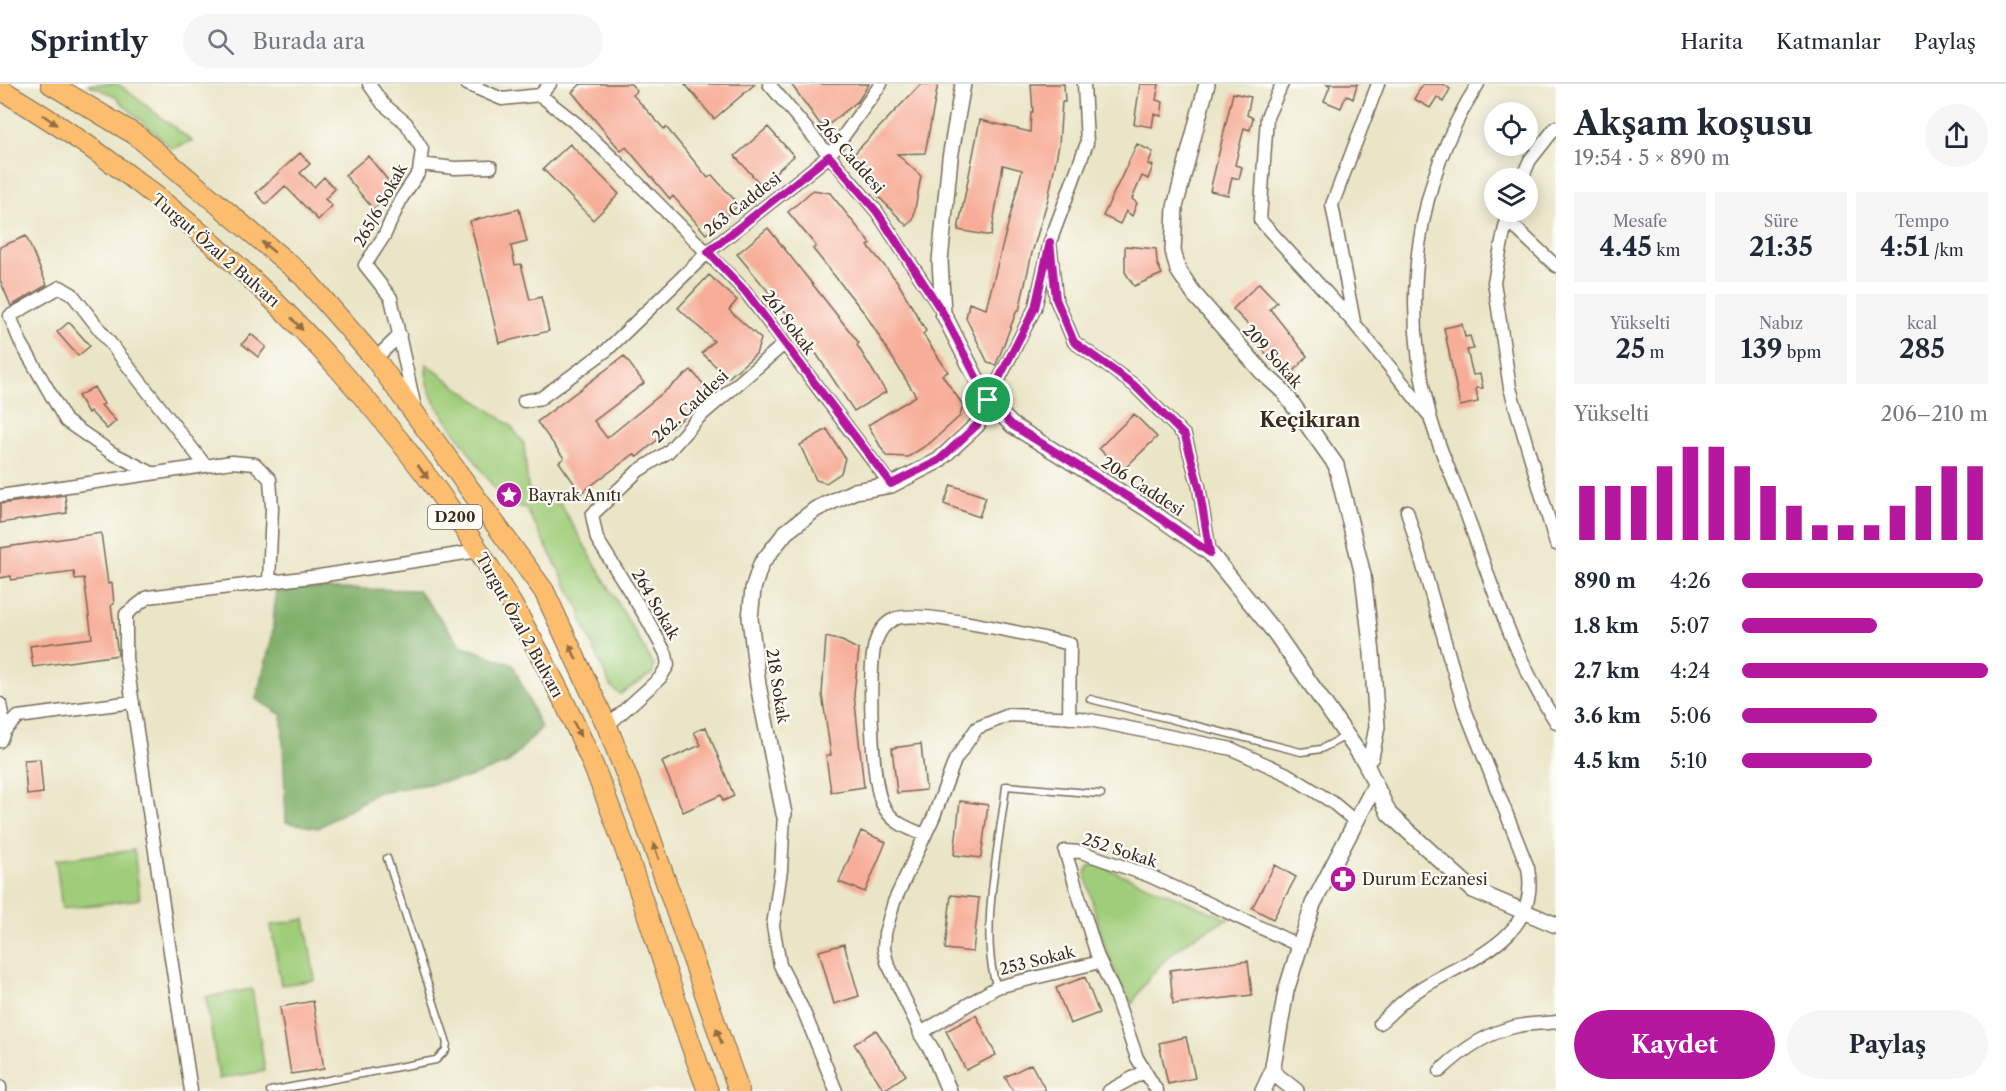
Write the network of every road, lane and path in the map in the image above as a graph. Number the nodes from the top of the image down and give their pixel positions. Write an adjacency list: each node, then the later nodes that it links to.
1 (51, 84): 29 (highway, Turgut Özal 2 Bulvarı / D200, one-way to 1)
2 (467, 84): 14 (street)
3 (550, 84): 14 (street)
4 (769, 84): 16 (street, 265 Caddesi)
5 (881, 84): 16 (street, 263 Caddesi)
6 (963, 84): 25 (street, 206 Caddesi)
7 (1084, 84): 22 (street)
8 (1207, 84): 52 (street, 209 Sokak)
9 (1282, 84): 26 (street)
10 (1378, 84): 26 (street)
11 (1478, 84): 33 (street)
12 (370, 85): 17 (street, 265/6 Sokak)
13 (0, 89): 41 (highway, Turgut Özal 2 Bulvarı / D200, one-way to 41)
14 (540, 95): 23 (street, 261 Sokak)
15 (1556, 127): 19 (street)
16 (829, 156): 23 (street, 263 Caddesi); 25 (street, 265 Caddesi)
17 (420, 164): 18 (street); 27 (street, 265/6 Sokak)
18 (491, 167)
19 (1526, 168)
20 (1506, 222): 40 (street)
21 (1514, 222): 24 (street)
22 (1050, 242): 30 (street); 42 (street)
23 (708, 252): 28 (street, 261 Sokak); 31 (street, 263 Caddesi)
24 (1556, 266)
25 (943, 313): 30 (street, 206 Caddesi)
26 (1354, 323): 33 (street)
27 (400, 335): 29 (street); 32 (street, 265/6 Sokak)
28 (784, 344): 36 (street, 261 Sokak); 39 (street, 262. Caddesi)
29 (375, 359): 32 (highway, Turgut Özal 2 Bulvarı / D200)
30 (988, 400): 36 (street, 218 Sokak); 42 (street, 206 Caddesi)
31 (524, 401)
32 (417, 418): 49 (highway, Turgut Özal 2 Bulvarı / D200, one-way to 32)
33 (1431, 418): 48 (street)
34 (205, 465): 35 (street); 35 (street); 43 (street)
35 (152, 473): 37 (street)
36 (891, 484): 55 (street, 218 Sokak)
37 (0, 496)
38 (1407, 511): 59 (street)
39 (592, 515): 49 (street, 264 Sokak)
40 (1556, 544)
41 (478, 550): 43 (street); 72 (highway, Turgut Özal 2 Bulvarı / D200, one-way to 72)
42 (1210, 553): 51 (street, 206 Caddesi)
43 (268, 582): 45 (street)
44 (1090, 699): 51 (lane)
45 (133, 702): 50 (street); 70 (street)
46 (0, 704): 50 (street)
47 (1069, 718): 56 (street); 57 (street); 57 (street)
48 (1556, 722)
49 (607, 726): 73 (highway, Turgut Özal 2 Bulvarı / D200, one-way to 49)
50 (2, 735)
51 (1346, 736): 52 (street, 206 Caddesi)
52 (1365, 762): 53 (street, 206 Caddesi)
53 (1376, 785): 56 (street); 59 (street, 206 Caddesi)
54 (1101, 794): 63 (lane)
55 (783, 814): 74 (street, 218 Sokak)
56 (1356, 822): 61 (street)
57 (924, 835): 66 (street)
58 (387, 858): 71 (lane)
59 (1523, 911): 60 (street, 206 Caddesi); 65 (street)
60 (1556, 925)
61 (1300, 946): 62 (street, 252 Sokak); 68 (street)
62 (1101, 962): 63 (street, 253 Sokak); 67 (street, 252 Sokak)
63 (997, 987): 66 (street, 253 Sokak)
64 (1556, 1022): 69 (street)
65 (1380, 1023)
66 (921, 1033): 75 (street)
67 (1145, 1071): 76 (street); 77 (street, 252 Sokak)
68 (1272, 1071): 78 (street); 79 (street)
69 (1440, 1071)
70 (191, 1091)
71 (270, 1091)
72 (708, 1091)
73 (739, 1091)
74 (836, 1091)
75 (949, 1091)
76 (1109, 1091)
77 (1156, 1091)
78 (1263, 1091)
79 (1296, 1091)

